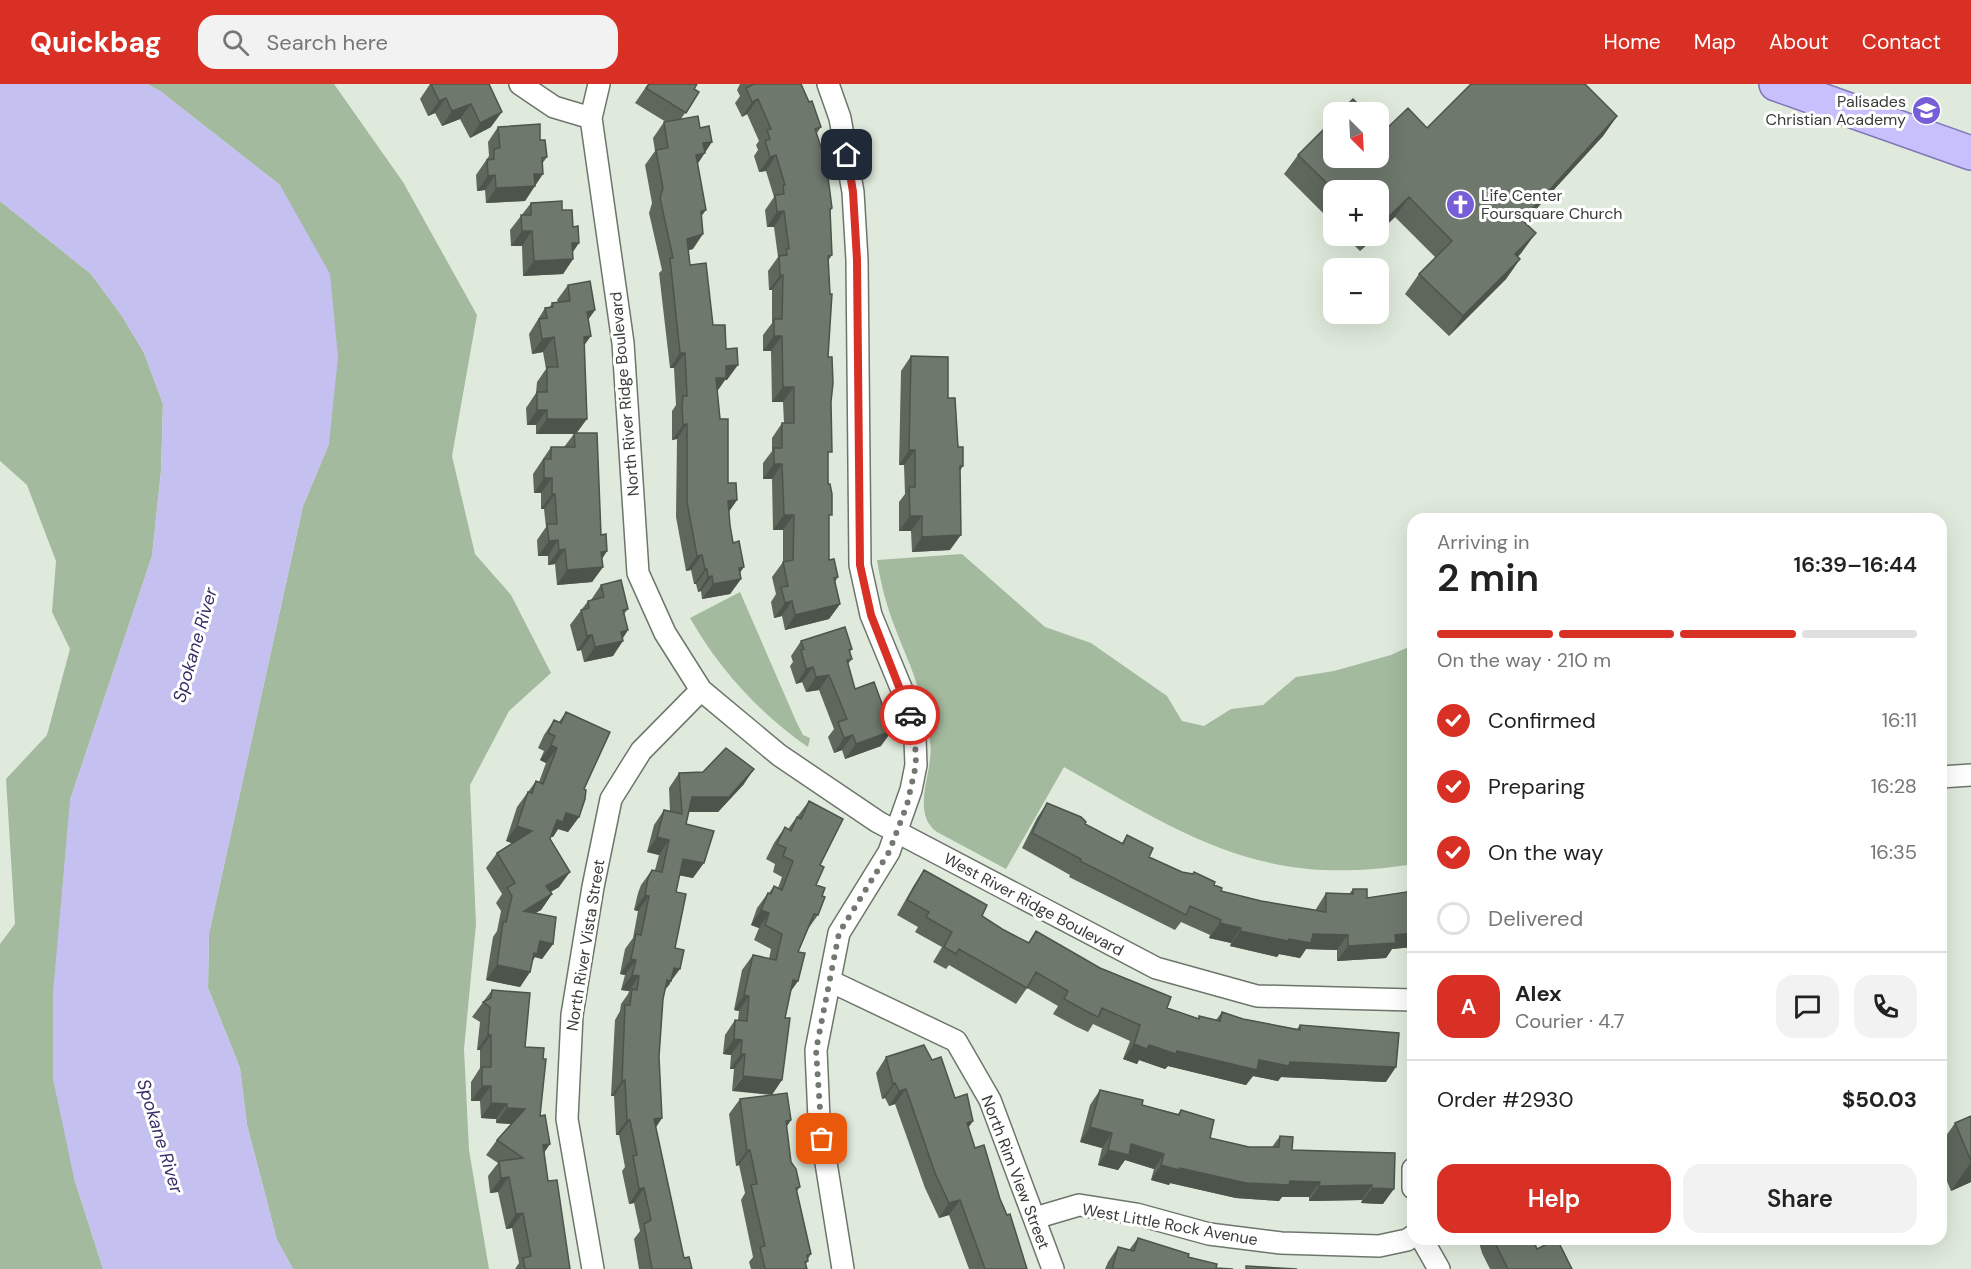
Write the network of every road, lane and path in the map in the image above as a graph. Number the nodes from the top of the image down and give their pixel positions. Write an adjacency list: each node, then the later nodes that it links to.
1 (520, 84): 5 (street)
2 (599, 84): 5 (street, North River Ridge Boulevard)
3 (828, 84): 10 (street)
4 (1776, 84): 6 (main road)
5 (591, 118): 7 (street, North River Ridge Boulevard)
6 (1971, 153)
7 (701, 690): 10 (street, West River Ridge Boulevard); 16 (street, North River Vista Street)
8 (1971, 775): 9 (street)
9 (1947, 777)
10 (897, 832): 11 (street); 12 (street, West River Ridge Boulevard)
11 (830, 981): 13 (street, North Rim View Street); 17 (street)
12 (1407, 1000)
13 (1035, 1218): 14 (street, West Little Rock Avenue); 18 (street, North Rim View Street)
14 (1407, 1240)
15 (1425, 1245): 19 (street)
16 (593, 1269)
17 (843, 1269)
18 (1053, 1269)
19 (1439, 1269)

